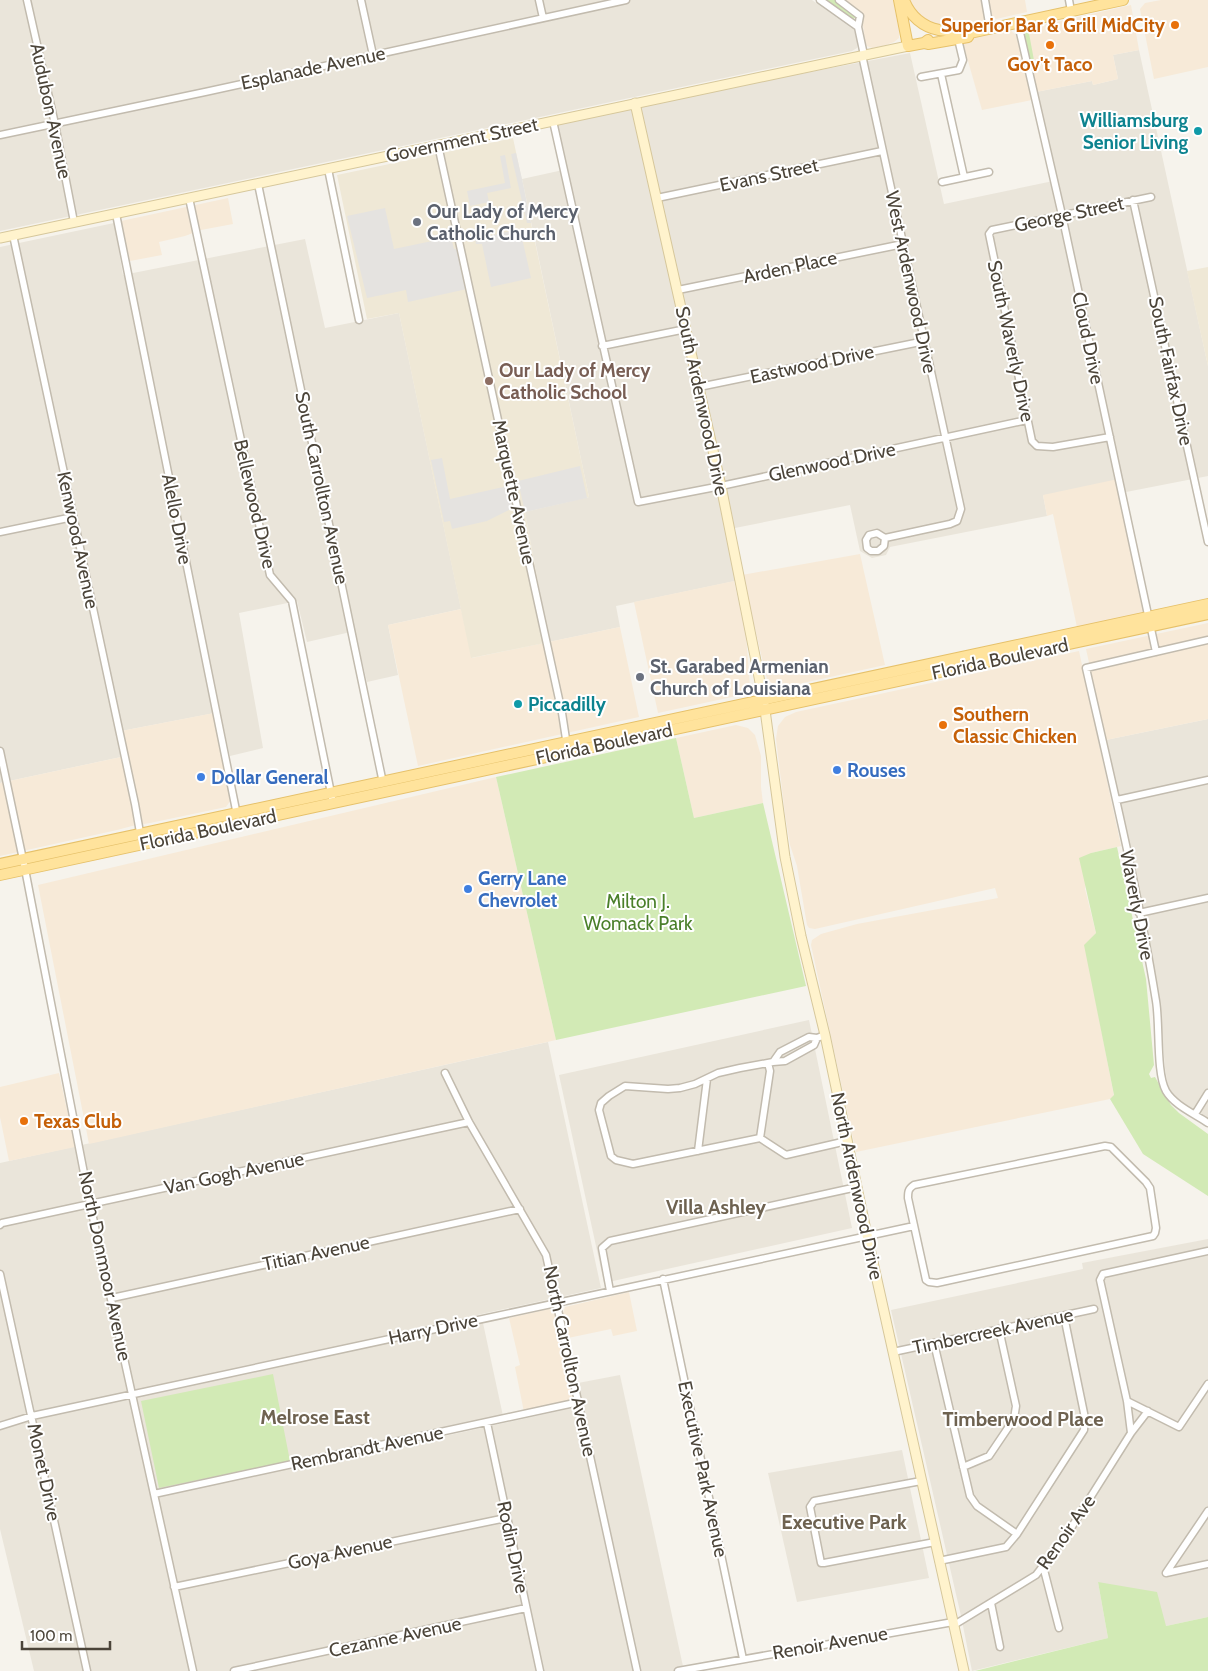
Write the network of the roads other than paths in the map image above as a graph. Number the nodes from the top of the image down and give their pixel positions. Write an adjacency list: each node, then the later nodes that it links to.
1 (27, 0): 25 (street, Audubon Avenue)
2 (361, 0): 19 (street)
3 (539, 0): 13 (street)
4 (626, 0): 13 (street, Esplanade Avenue)
5 (820, 0): 15 (street)
6 (839, 0): 15 (street)
7 (900, 0): 18 (main road)
8 (904, 0): 17 (main road)
9 (985, 0): 16 (street)
10 (1069, 0): 12 (street)
11 (1123, 0): 12 (main road, Government Street)
12 (1071, 11): 14 (main road, Government Street)
13 (543, 18): 19 (street, Esplanade Avenue)
14 (1018, 24): 16 (main road, Government Street); 39 (street, Cloud Drive)
15 (858, 27): 20 (street)
16 (990, 29): 17 (main road, Government Street)
17 (956, 36): 18 (main road, Government Street); 21 (street)
18 (908, 46): 20 (street, Government Street)
19 (373, 55): 25 (street, Esplanade Avenue)
20 (863, 55): 23 (street, Government Street); 28 (street, West Ardenwood Drive)
21 (941, 74): 22 (street); 31 (street)
22 (921, 78)
23 (635, 103): 24 (street, Government Street); 36 (street, South Ardenwood Drive)
24 (554, 120): 27 (street, Government Street); 49 (street)
25 (54, 124): 26 (street, Esplanade Avenue); 40 (street, Audubon Avenue)
26 (0, 135)
27 (438, 145): 29 (street, Government Street); 65 (street, Marquette Avenue)
28 (882, 151): 36 (street, Evans Street); 44 (street, West Ardenwood Drive)
29 (328, 169): 33 (street, Government Street); 46 (street)
30 (989, 172): 31 (street)
31 (964, 177): 32 (street)
32 (942, 182)
33 (258, 184): 35 (street, Government Street); 68 (street, South Carrollton Avenue)
34 (1151, 196): 37 (street, George Street)
35 (190, 198): 38 (street, Government Street); 69 (street, Bellewood Drive)
36 (657, 198): 45 (street, South Ardenwood Drive)
37 (1133, 200): 39 (street, George Street); 58 (street, South Fairfax Drive)
38 (116, 214): 40 (street, Government Street); 71 (street, Alello Drive)
39 (1062, 215): 41 (street, George Street); 53 (street, Cloud Drive)
40 (74, 222): 42 (street, Government Street)
41 (989, 234): 51 (street, South Waverly Drive)
42 (13, 236): 43 (street, Government Street); 55 (street, Kenwood Avenue)
43 (0, 238)
44 (903, 244): 45 (street, Arden Place); 48 (street, West Ardenwood Drive)
45 (678, 290): 47 (street, South Ardenwood Drive)
46 (359, 320)
47 (686, 329): 49 (street); 50 (street, South Ardenwood Drive)
48 (925, 341): 50 (street, Eastwood Drive); 52 (street, West Ardenwood Drive)
49 (602, 346): 54 (street, Glenwood Drive)
50 (699, 387): 54 (street, South Ardenwood Drive)
51 (1027, 420): 52 (street, Glenwood Drive); 53 (street, South Waverly Drive)
52 (944, 437): 54 (street, Glenwood Drive); 57 (street, West Ardenwood Drive)
53 (1110, 437): 61 (street, Cloud Drive)
54 (721, 486): 64 (street, South Ardenwood Drive)
55 (73, 517): 56 (street); 72 (street, Kenwood Avenue)
56 (0, 532)
57 (885, 538)
58 (1208, 542)
59 (1208, 604): 61 (main road, Florida Boulevard)
60 (1208, 614): 61 (main road, Florida Boulevard)
61 (1149, 622): 63 (street, Cloud Drive); 64 (main road, Florida Boulevard)
62 (1208, 640): 63 (street)
63 (1156, 652): 70 (street, Waverly Drive)
64 (765, 705): 65 (main road, Florida Boulevard); 78 (street, North Ardenwood Drive)
65 (568, 747): 68 (main road, Florida Boulevard)
66 (0, 751): 73 (street, North Donmoor Avenue)
67 (1208, 780): 70 (street)
68 (384, 787): 69 (main road, Florida Boulevard)
69 (332, 798): 71 (main road, Florida Boulevard)
70 (1116, 800): 77 (street, Waverly Drive)
71 (237, 818): 72 (main road, Florida Boulevard)
72 (141, 839): 73 (main road, Florida Boulevard)
73 (24, 864): 74 (main road, Florida Boulevard); 75 (main road, Florida Boulevard); 90 (street, North Donmoor Avenue)
74 (0, 866)
75 (0, 875)
76 (1208, 898): 77 (street)
77 (1139, 913): 83 (street, Waverly Drive)
78 (821, 1037): 79 (street); 79 (street); 87 (street, North Ardenwood Drive)
79 (771, 1062): 81 (street); 86 (street)
80 (445, 1073): 84 (street, North Carrollton Avenue)
81 (707, 1079): 88 (street); 88 (street)
82 (1208, 1093): 83 (street)
83 (1195, 1114): 85 (street, Waverly Drive)
84 (469, 1122): 90 (street, Van Gogh Avenue); 91 (street, North Carrollton Avenue)
85 (1208, 1123)
86 (760, 1138): 87 (street); 88 (street)
87 (847, 1139): 89 (street, North Ardenwood Drive)
88 (698, 1151)
89 (857, 1187): 94 (street, North Ardenwood Drive); 98 (street)
90 (90, 1204): 92 (street, Van Gogh Avenue); 99 (street, North Donmoor Avenue)
91 (520, 1209): 99 (street, Titian Avenue); 100 (street, North Carrollton Avenue)
92 (0, 1225)
93 (914, 1226): 93 (street); 94 (street, Harry Drive)
94 (867, 1235): 97 (street, Harry Drive); 105 (street, North Ardenwood Drive)
95 (1208, 1251): 108 (street)
96 (0, 1274): 111 (street, Monet Drive)
97 (663, 1279): 98 (street, Harry Drive); 131 (street, Executive Park Avenue)
98 (610, 1291): 100 (street, Harry Drive)
99 (112, 1298): 107 (street, North Donmoor Avenue)
100 (557, 1303): 107 (street, Harry Drive); 109 (street, North Carrollton Avenue)
101 (1094, 1309): 102 (street, Timbercreek Avenue)
102 (1064, 1316): 103 (street, Timbercreek Avenue); 120 (street)
103 (999, 1330): 104 (street, Timbercreek Avenue); 115 (street)
104 (934, 1343): 105 (street, Timbercreek Avenue); 115 (street)
105 (893, 1352): 116 (street, North Ardenwood Drive)
106 (1208, 1384): 110 (street)
107 (132, 1394): 111 (street, Harry Drive); 117 (street, North Donmoor Avenue)
108 (1127, 1401): 110 (street); 114 (street)
109 (579, 1402): 112 (street, Rembrandt Avenue); 136 (street, North Carrollton Avenue)
110 (1148, 1411): 114 (street, Renoir Ave)
111 (32, 1416): 113 (street, Harry Drive); 132 (street, Monet Drive)
112 (487, 1423): 117 (street, Rembrandt Avenue); 119 (street, Rodin Drive)
113 (0, 1426)
114 (1131, 1433): 124 (street, Renoir Ave)
115 (963, 1467): 120 (street)
116 (921, 1480): 121 (street, North Ardenwood Drive); 121 (street)
117 (154, 1494): 125 (street, North Donmoor Avenue)
118 (1208, 1511): 123 (street)
119 (506, 1518): 125 (street, Goya Avenue); 127 (street, Rodin Drive)
120 (1017, 1534): 122 (street)
121 (934, 1542): 122 (street, North Ardenwood Drive)
122 (939, 1561): 128 (street, North Ardenwood Drive)
123 (1208, 1564)
124 (1043, 1566): 126 (street, Renoir Ave); 129 (street)
125 (174, 1587): 133 (street, North Donmoor Avenue)
126 (991, 1603): 128 (street, Renoir Ave); 130 (street)
127 (526, 1608): 134 (street, Cezanne Avenue); 135 (street, Rodin Drive)
128 (954, 1623): 131 (street, Renoir Avenue); 138 (street, North Ardenwood Drive)
129 (1059, 1628)
130 (1000, 1647)
131 (742, 1659): 137 (street, Renoir Avenue)
132 (87, 1671)
133 (193, 1671)
134 (234, 1671)
135 (540, 1671)
136 (637, 1671)
137 (678, 1671)
138 (964, 1671)

